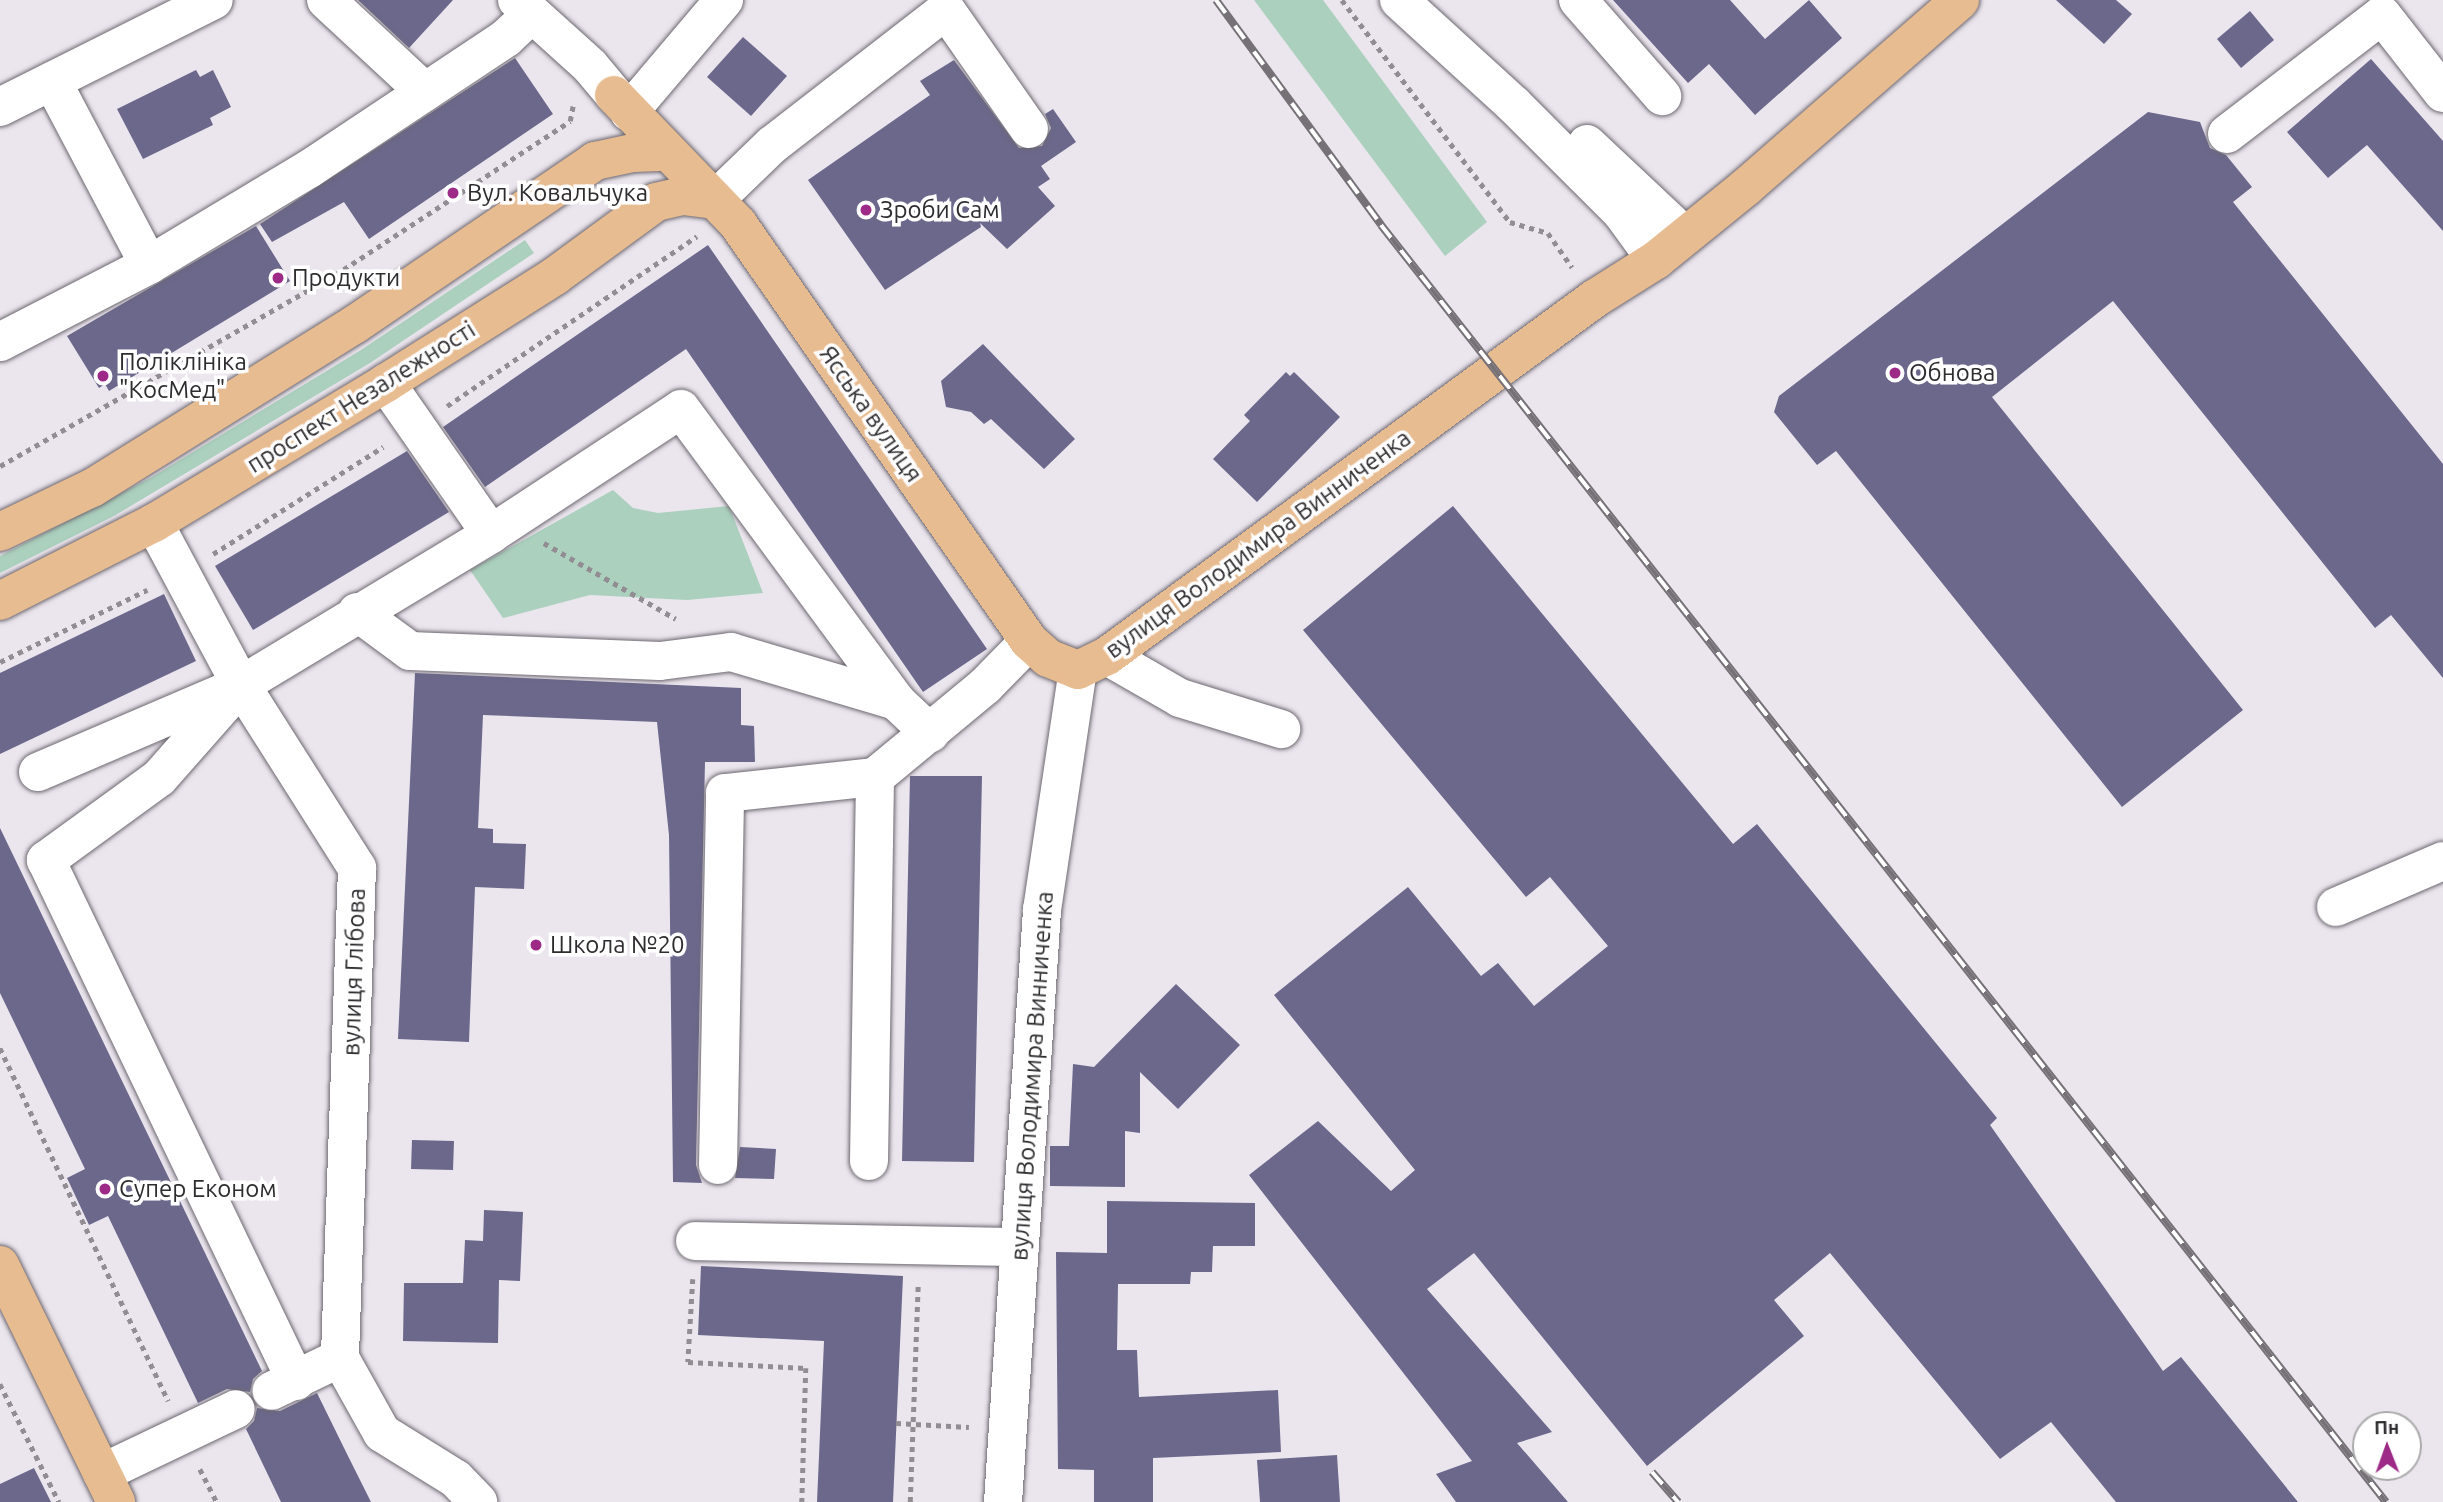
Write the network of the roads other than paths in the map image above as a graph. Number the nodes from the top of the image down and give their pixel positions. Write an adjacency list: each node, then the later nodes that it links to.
1 (214, 0): 9 (street)
2 (326, 0): 10 (street)
3 (724, 0): 13 (street)
4 (1399, 0): 20 (street)
5 (1427, 0): 20 (street)
6 (1578, 0): 12 (street)
7 (1959, 0): 20 (main road, вулиця Володимира Винниченка)
8 (524, 7): 10 (street); 13 (street)
9 (52, 81): 14 (street); 21 (street)
10 (425, 92): 21 (street)
11 (2443, 93): 16 (street)
12 (1662, 96)
13 (622, 103): 17 (main road, Ясська вулиця); 18 (main road)
14 (0, 107)
15 (1029, 129): 19 (street)
16 (2227, 134)
17 (666, 152): 18 (main road); 19 (main road, Ясська вулиця)
18 (595, 161): 25 (main road)
19 (727, 212): 23 (main road, проспект Незалежності); 29 (main road, Ясська вулиця)
20 (1670, 248): 30 (main road, вулиця Володимира Винниченка)
21 (149, 265): 22 (street)
22 (0, 342)
23 (386, 383): 24 (main road, проспект Незалежності); 26 (street)
24 (154, 523): 27 (main road, проспект Незалежності); 31 (street, вулиця Глібова)
25 (0, 532)
26 (491, 534): 28 (street); 32 (street)
27 (0, 601)
28 (357, 612): 31 (street); 32 (street)
29 (1029, 641): 30 (main road, Ясська вулиця); 34 (street)
30 (1093, 663): 33 (street); 42 (street, вулиця Володимира Винниченка)
31 (242, 685): 35 (street); 44 (street, вулиця Глібова); 44 (street)
32 (896, 701): 34 (street)
33 (1281, 729)
34 (930, 733): 36 (street)
35 (38, 772)
36 (875, 777): 39 (street); 40 (street)
37 (2443, 861): 38 (street)
38 (2336, 907)
39 (869, 1161)
40 (718, 1165)
41 (695, 1241): 42 (street)
42 (1020, 1247): 48 (street, вулиця Володимира Винниченка)
43 (0, 1265): 46 (main road)
44 (340, 1358): 47 (street)
45 (236, 1409): 46 (street)
46 (109, 1488)
47 (478, 1502)
48 (1003, 1502)

